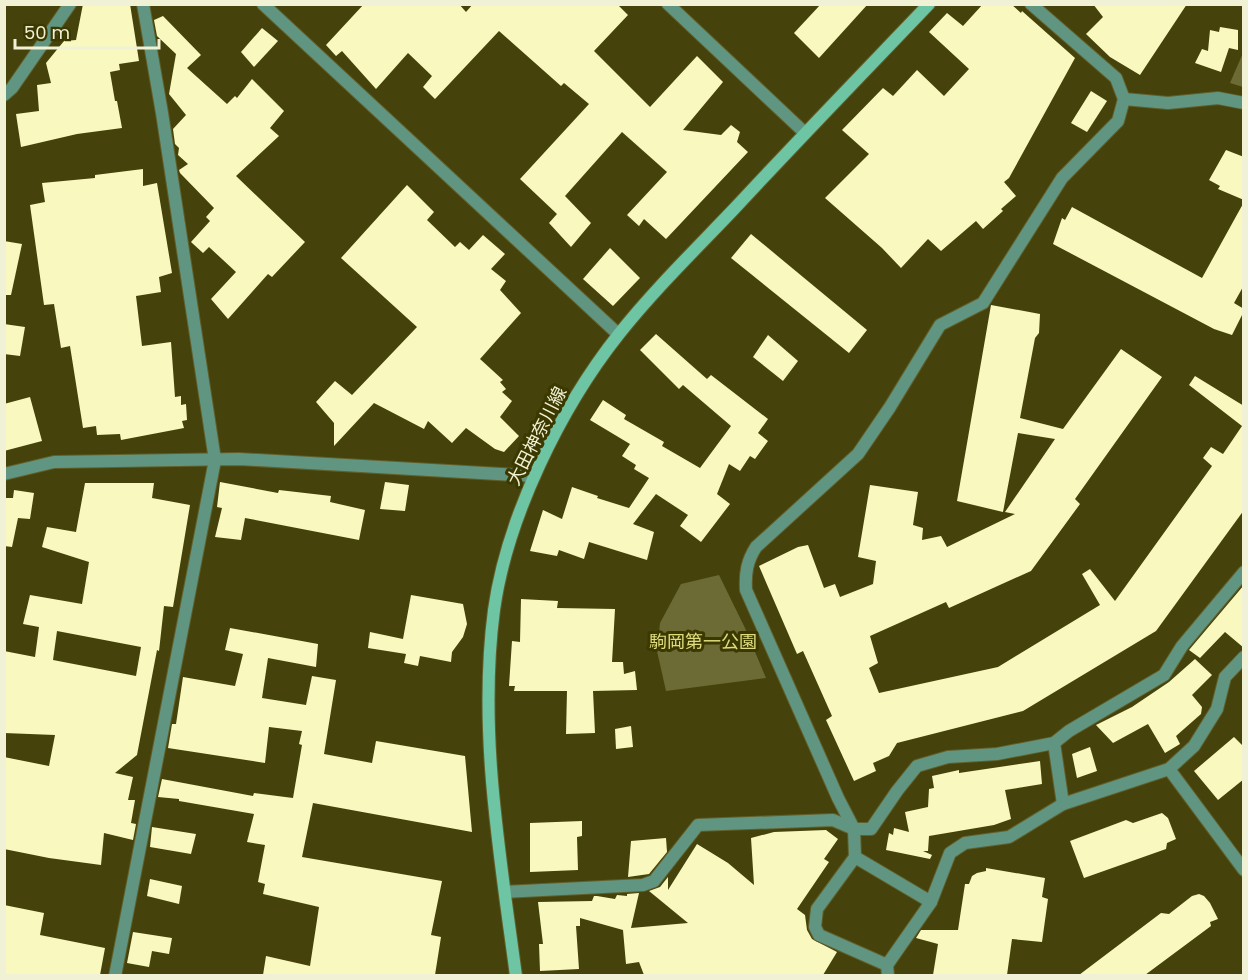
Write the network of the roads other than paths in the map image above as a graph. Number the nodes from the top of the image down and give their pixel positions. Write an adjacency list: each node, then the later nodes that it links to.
1 (70, 4): 7 (street)
2 (143, 4): 12 (street)
3 (263, 4): 11 (street)
4 (668, 4): 10 (street)
5 (929, 4): 10 (main road, 大田神奈川線)
6 (1031, 4): 8 (street)
7 (4, 95)
8 (1124, 99): 9 (street); 20 (street)
9 (1244, 103)
10 (805, 133): 11 (main road, 大田神奈川線)
11 (618, 334): 14 (main road, 大田神奈川線)
12 (215, 460): 13 (street); 14 (street); 26 (street)
13 (4, 474)
14 (534, 476): 23 (main road, 大田神奈川線)
15 (1244, 572): 17 (street)
16 (1244, 657): 18 (street)
17 (1054, 743): 19 (street); 20 (street)
18 (1169, 769): 19 (street); 22 (street)
19 (1063, 804): 24 (street)
20 (854, 829): 21 (street); 23 (street)
21 (855, 857): 24 (street); 25 (street)
22 (1244, 870)
23 (505, 892): 27 (main road, 大田神奈川線)
24 (931, 902): 25 (street)
25 (887, 970)
26 (115, 975)
27 (516, 975)

